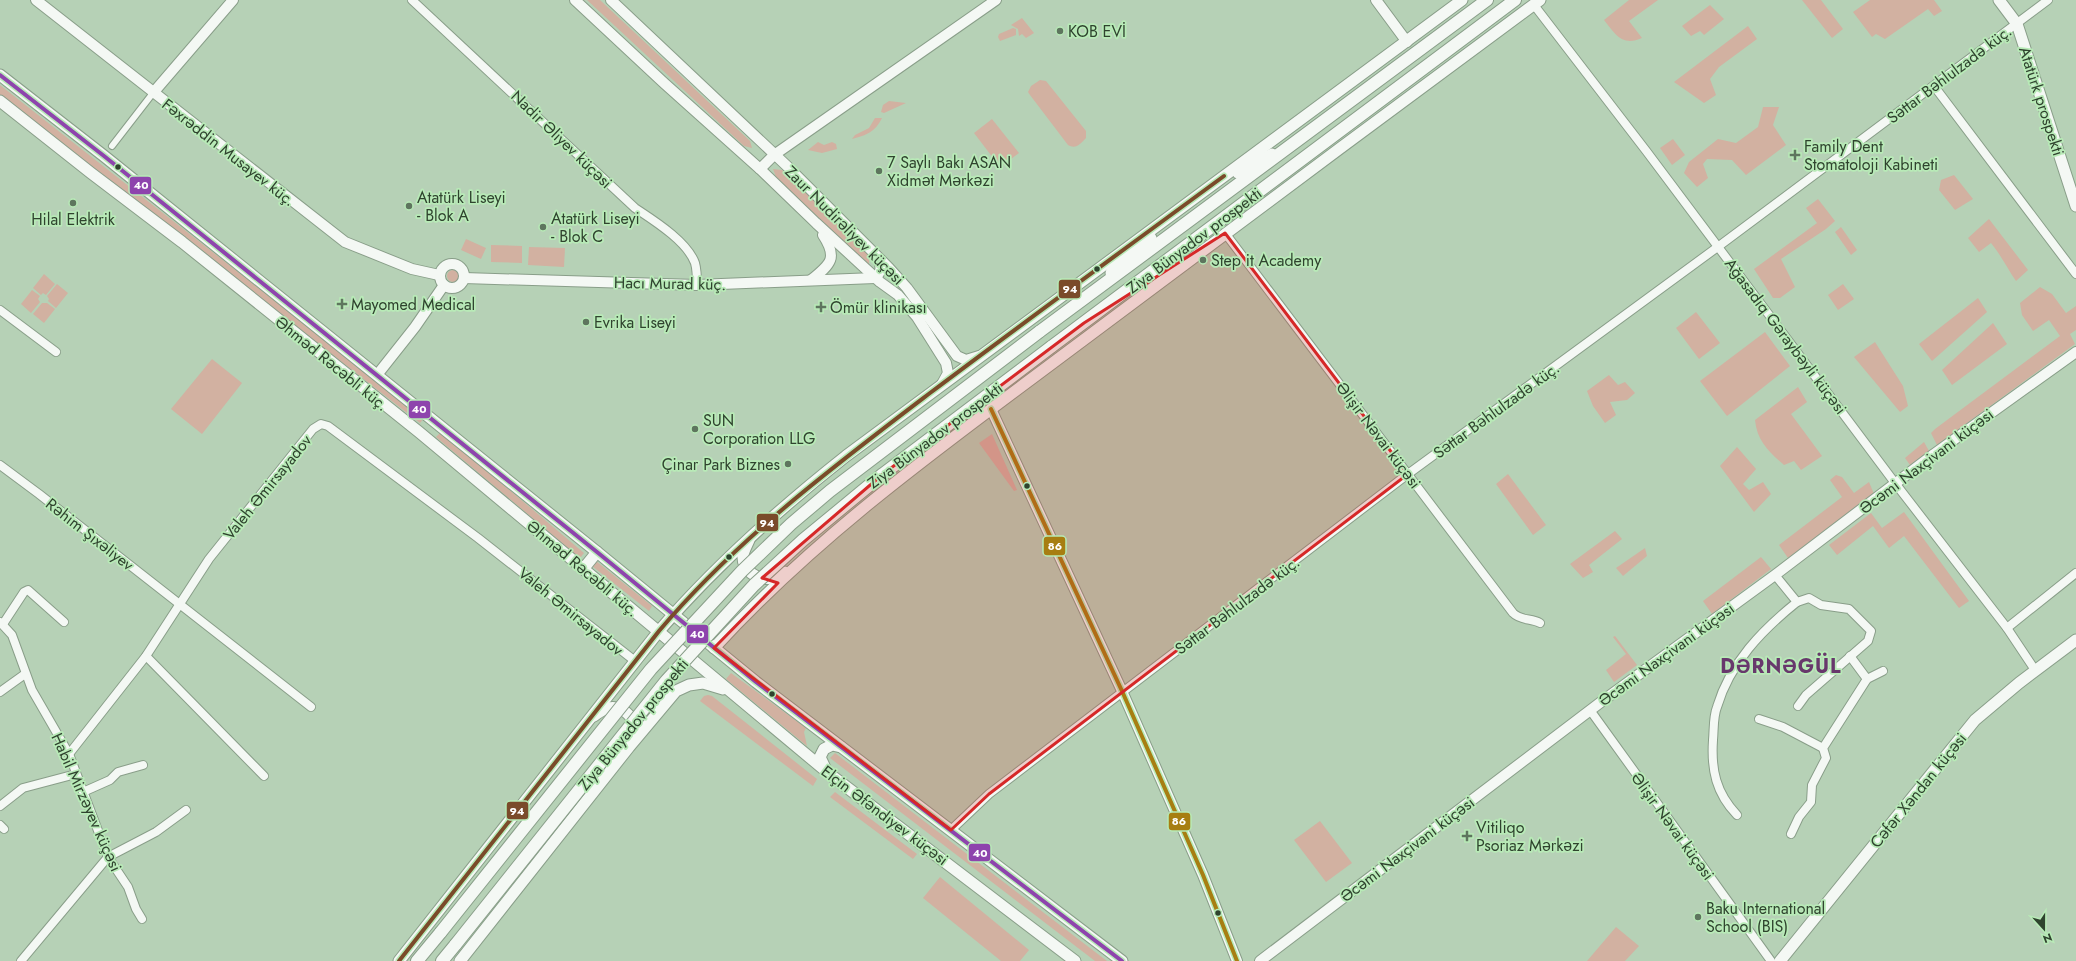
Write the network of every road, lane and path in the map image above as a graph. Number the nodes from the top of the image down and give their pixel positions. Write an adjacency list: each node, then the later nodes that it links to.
1 (36, 0): 18 (street, Fəxrəddin Musayev küç.)
2 (233, 0): 18 (street)
3 (412, 0): 36 (street, Nadir Əliyev küçəsi)
4 (575, 0): 24 (street, Zaur Nudirəliyev küçəsi)
5 (611, 0): 23 (street, Zaur Nudirəliyev küçəsi)
6 (996, 0): 23 (street, Zaur Nudirəliyev küçəsi)
7 (1376, 0): 15 (street)
8 (1462, 0): 15 (main road, Ziya Bünyadov prospekti)
9 (1487, 0): 20 (main road, Ziya Bünyadov prospekti)
10 (1515, 0): 22 (main road, Ziya Bünyadov prospekti)
11 (1999, 0): 14 (main road, Atatürk prospekti)
12 (2048, 0): 14 (street, Səttar Bəhlulzadə küç.)
13 (1537, 2): 28 (main road, Ziya Bünyadov prospekti); 29 (street, Ağasadıq Gəraybəyli küçəsi)
14 (2017, 24): 17 (street, Səttar Bəhlulzadə küç.); 26 (main road, Atatürk prospekti)
15 (1407, 42): 25 (main road, Ziya Bünyadov prospekti)
16 (0, 75): 44 (main road, Əhməd Rəcəbli küç.)
17 (1934, 86): 29 (street, Səttar Bəhlulzadə küç.); 31 (street)
18 (154, 94): 21 (street); 32 (street, Fəxrəddin Musayev küç.)
19 (0, 101): 48 (main road, Əhməd Rəcəbli küç.)
20 (1299, 140): 25 (main road); 38 (main road, Ziya Bünyadov prospekti)
21 (112, 146)
22 (1309, 154): 28 (main road); 40 (main road, Ziya Bünyadov prospekti)
23 (774, 155): 24 (street, Zaur Nudirəliyev küçəsi); 30 (street, Zaur Nudirəliyev küçəsi)
24 (760, 169): 27 (street, Zaur Nudirəliyev küçəsi)
25 (1199, 195): 38 (main road); 43 (main road, Ziya Bünyadov prospekti)
26 (2076, 206)
27 (816, 223): 34 (street, Zaur Nudirəliyev küçəsi); 35 (street)
28 (1225, 233): 40 (main road); 46 (main road, Ziya Bünyadov prospekti); 50 (street, Əlişir Nəvai küçəsi)
29 (1719, 246): 50 (street, Səttar Bəhlulzadə küç.); 51 (street, Ağasadıq Gəraybəyli küçəsi)
30 (876, 255): 34 (street); 43 (street, Zaur Nudirəliyev küçəsi)
31 (2076, 274)
32 (439, 275): 33 (street); 37 (street)
33 (464, 278): 36 (street, Hacı Murad küç.); 37 (street)
34 (875, 278): 35 (street, Hacı Murad küç.); 45 (street, Zaur Nudirəliyev küçəsi)
35 (811, 280): 36 (street, Hacı Murad küç.)
36 (697, 284)
37 (444, 285): 44 (street)
38 (1074, 306): 102 (main road, Ziya Bünyadov prospekti, bridge)
39 (0, 310): 41 (street)
40 (1084, 322): 103 (main road, Ziya Bünyadov prospekti, bridge)
41 (56, 352)
42 (2076, 352): 51 (street, Əcəmi Naxçivani küçəsi)
43 (979, 356): 45 (main road, Ziya Bünyadov prospekti)
44 (377, 375): 47 (main road, Əhməd Rəcəbli küç.)
45 (942, 384): 52 (main road, Ziya Bünyadov prospekti)
46 (991, 409): 55 (main road, Ziya Bünyadov prospekti); 76 (street)
47 (430, 418): 48 (main road); 53 (main road, Əhməd Rəcəbli küç.)
48 (419, 432): 54 (main road, Əhməd Rəcəbli küç.)
49 (0, 465): 59 (street, Rəhim Şıxəliyev)
50 (1408, 474): 62 (street, Əlişir Nəvai küçəsi); 76 (street, Səttar Bəhlulzadə küç.)
51 (1895, 483): 57 (street, Əcəmi Naxçivani küçəsi); 64 (street, Ağasadıq Gəraybəyli küçəsi)
52 (751, 536): 55 (main road); 60 (main road, Ziya Bünyadov prospekti)
53 (597, 552): 54 (main road); 60 (main road, Əhməd Rəcəbli küç.)
54 (584, 568): 65 (main road, Əhməd Rəcəbli küç.)
55 (794, 568): 67 (main road, Ziya Bünyadov prospekti)
56 (2076, 573): 64 (street)
57 (1775, 575): 58 (street); 81 (street, Əcəmi Naxçivani küçəsi)
58 (1797, 602): 69 (street); 95 (street)
59 (180, 604): 68 (street, Valeh Əmirsayadov); 70 (street, Valeh Əmirsayadov); 80 (street, Rəhim Şıxəliyev)
60 (673, 615): 65 (main road, Ziya Bünyadov prospekti); 67 (main road, Əhməd Rəcəbli küç.)
61 (64, 622): 63 (street)
62 (1540, 622)
63 (1, 623): 74 (street, Habil Mirzəyev küçəsi)
64 (2007, 628): 72 (street, Ağasadıq Gəraybəyli küçəsi)
65 (659, 632): 70 (main road, Ziya Bünyadov prospekti); 71 (main road, Əhməd Rəcəbli küç.)
66 (2076, 640): 72 (main road, Cəfər Xəndan küçəsi)
67 (714, 648): 85 (main road, Elçin Əfəndiyev küçəsi)
68 (146, 656): 87 (street, Valeh Əmirsayadov); 90 (street)
69 (1850, 656): 75 (street); 79 (street)
70 (635, 661): 83 (main road, Ziya Bünyadov prospekti)
71 (698, 665): 78 (main road, Elçin Əfəndiyev küçəsi)
72 (2036, 670): 110 (main road, Cəfər Xəndan küçəsi)
73 (1883, 671): 75 (street)
74 (25, 674): 77 (street); 87 (street, Habil Mirzəyev küçəsi)
75 (1867, 679): 86 (street)
76 (1122, 691): 96 (street, Səttar Bəhlulzadə küç.); 107 (street)
77 (0, 692)
78 (738, 699): 84 (main road, Ziya Bünyadov prospekti); 91 (main road, Elçin Əfəndiyev küçəsi)
79 (1798, 706)
80 (311, 707)
81 (1590, 710): 108 (street, Əcəmi Naxçivani küçəsi); 109 (street, Əlişir Nəvai küçəsi)
82 (1759, 719): 86 (street)
83 (588, 720): 84 (main road); 101 (main road, Ziya Bünyadov prospekti)
84 (629, 747): 104 (main road, Ziya Bünyadov prospekti)
85 (842, 748): 91 (main road); 96 (main road, Elçin Əfəndiyev küçəsi)
86 (1823, 748): 97 (street)
87 (69, 754): 89 (street, Habil Mirzəyev küçəsi)
88 (143, 765): 92 (street)
89 (76, 774): 92 (street, Habil Mirzəyev küçəsi); 93 (street)
90 (264, 776)
91 (832, 776): 105 (main road, Elçin Əfəndiyev küçəsi)
92 (83, 792): 98 (street, Habil Mirzəyev küçəsi)
93 (0, 806)
94 (186, 810): 98 (street)
95 (1737, 815)
96 (952, 830): 106 (main road, Elçin Əfəndiyev küçəsi)
97 (1791, 834)
98 (108, 857): 99 (street, Habil Mirzəyev küçəsi); 100 (street)
99 (142, 919)
100 (21, 961)
101 (399, 961)
102 (417, 961)
103 (442, 961)
104 (460, 961)
105 (1075, 961)
106 (1122, 961)
107 (1237, 961)
108 (1260, 961)
109 (1771, 961)
110 (1780, 961)

